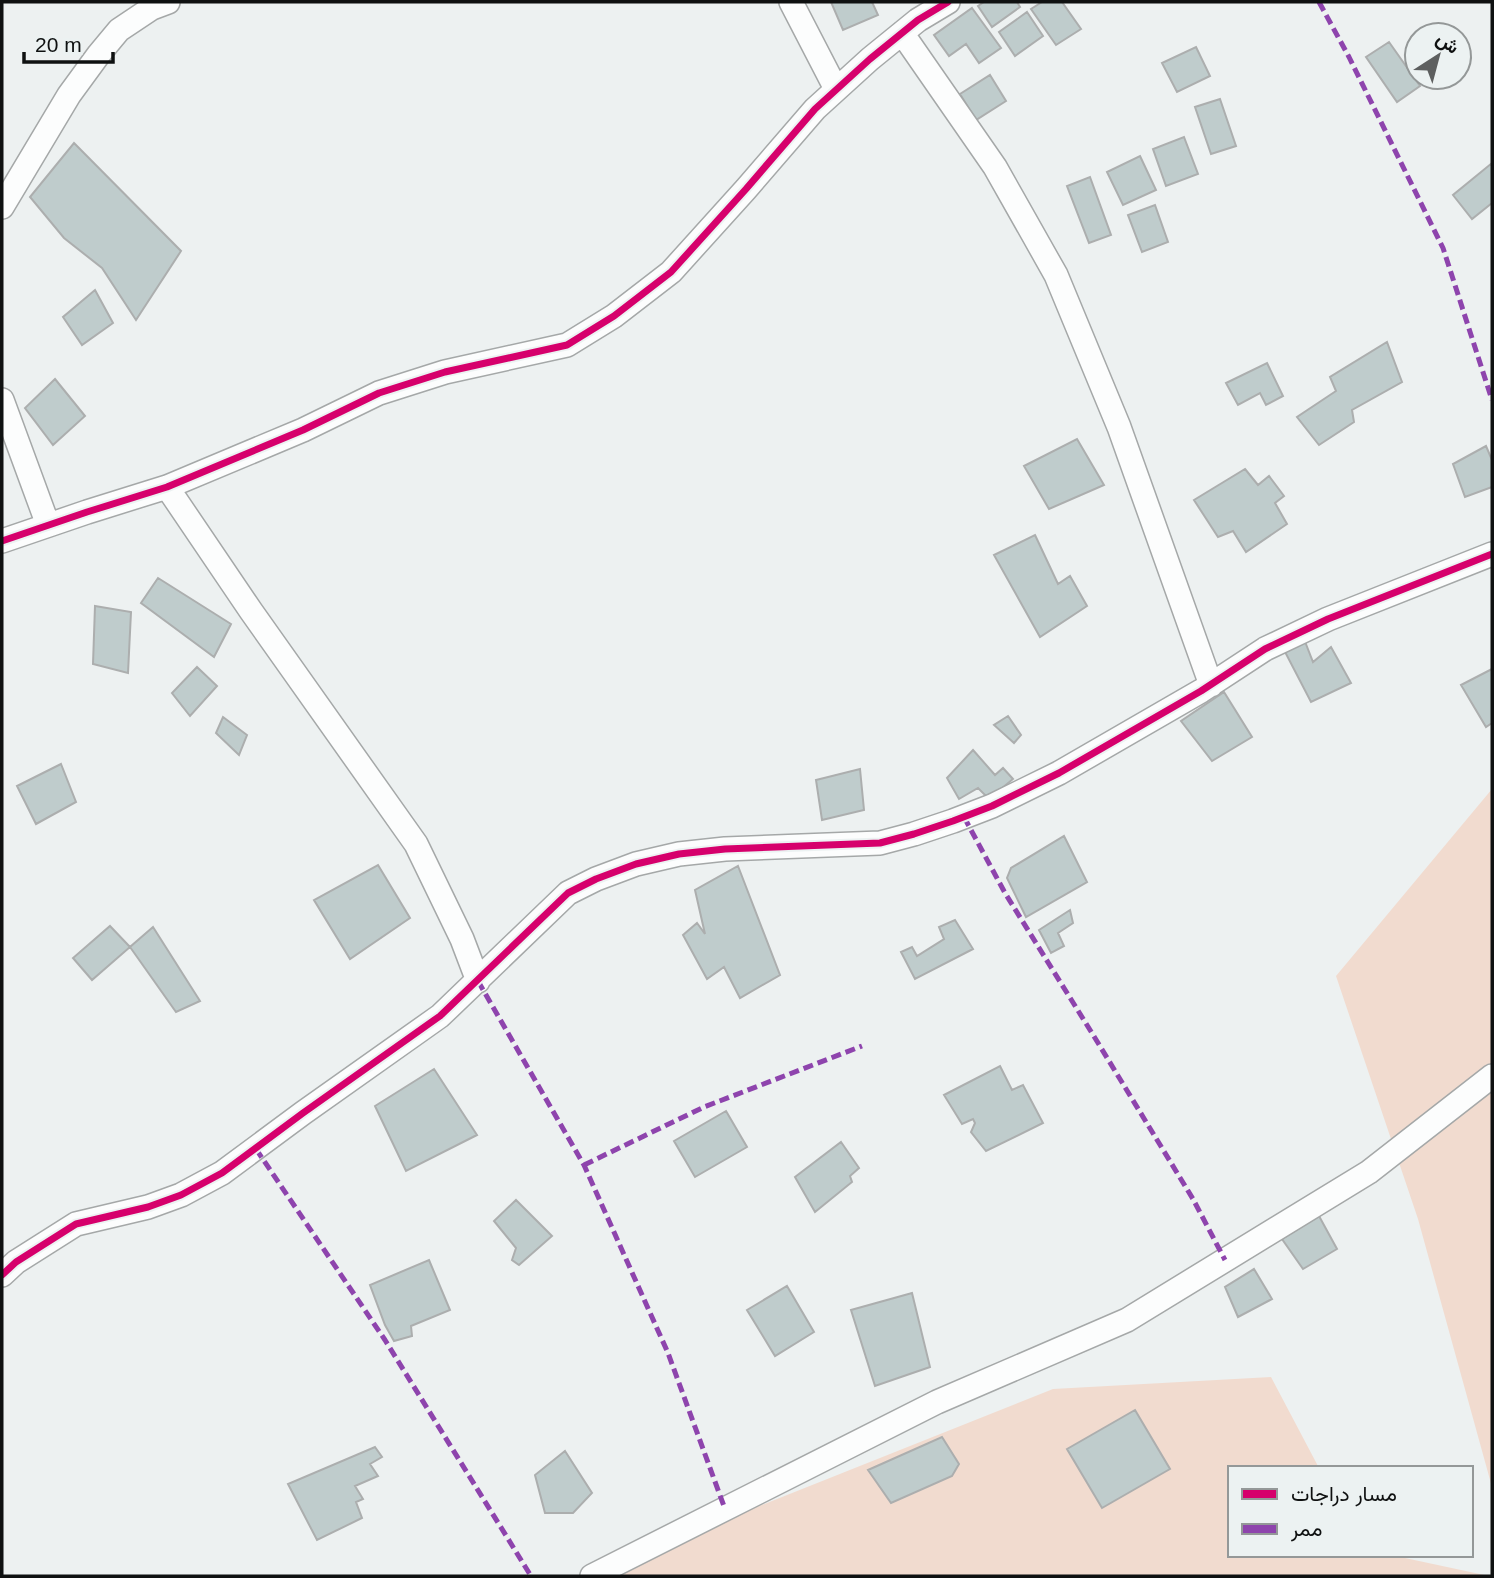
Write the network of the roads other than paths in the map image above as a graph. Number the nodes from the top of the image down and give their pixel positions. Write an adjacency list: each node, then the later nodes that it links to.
1 (168, 2): 6 (street)
2 (791, 2): 5 (street)
3 (948, 2): 4 (street)
4 (902, 33): 5 (street); 12 (street)
5 (836, 89): 8 (street)
6 (2, 207)
7 (2, 400): 9 (street)
8 (167, 488): 9 (street); 13 (street)
9 (48, 525): 10 (street)
10 (2, 541)
11 (1492, 554): 12 (street)
12 (1211, 685): 13 (street)
13 (478, 981): 15 (street)
14 (1492, 1076): 16 (street)
15 (2, 1275)
16 (592, 1576)

